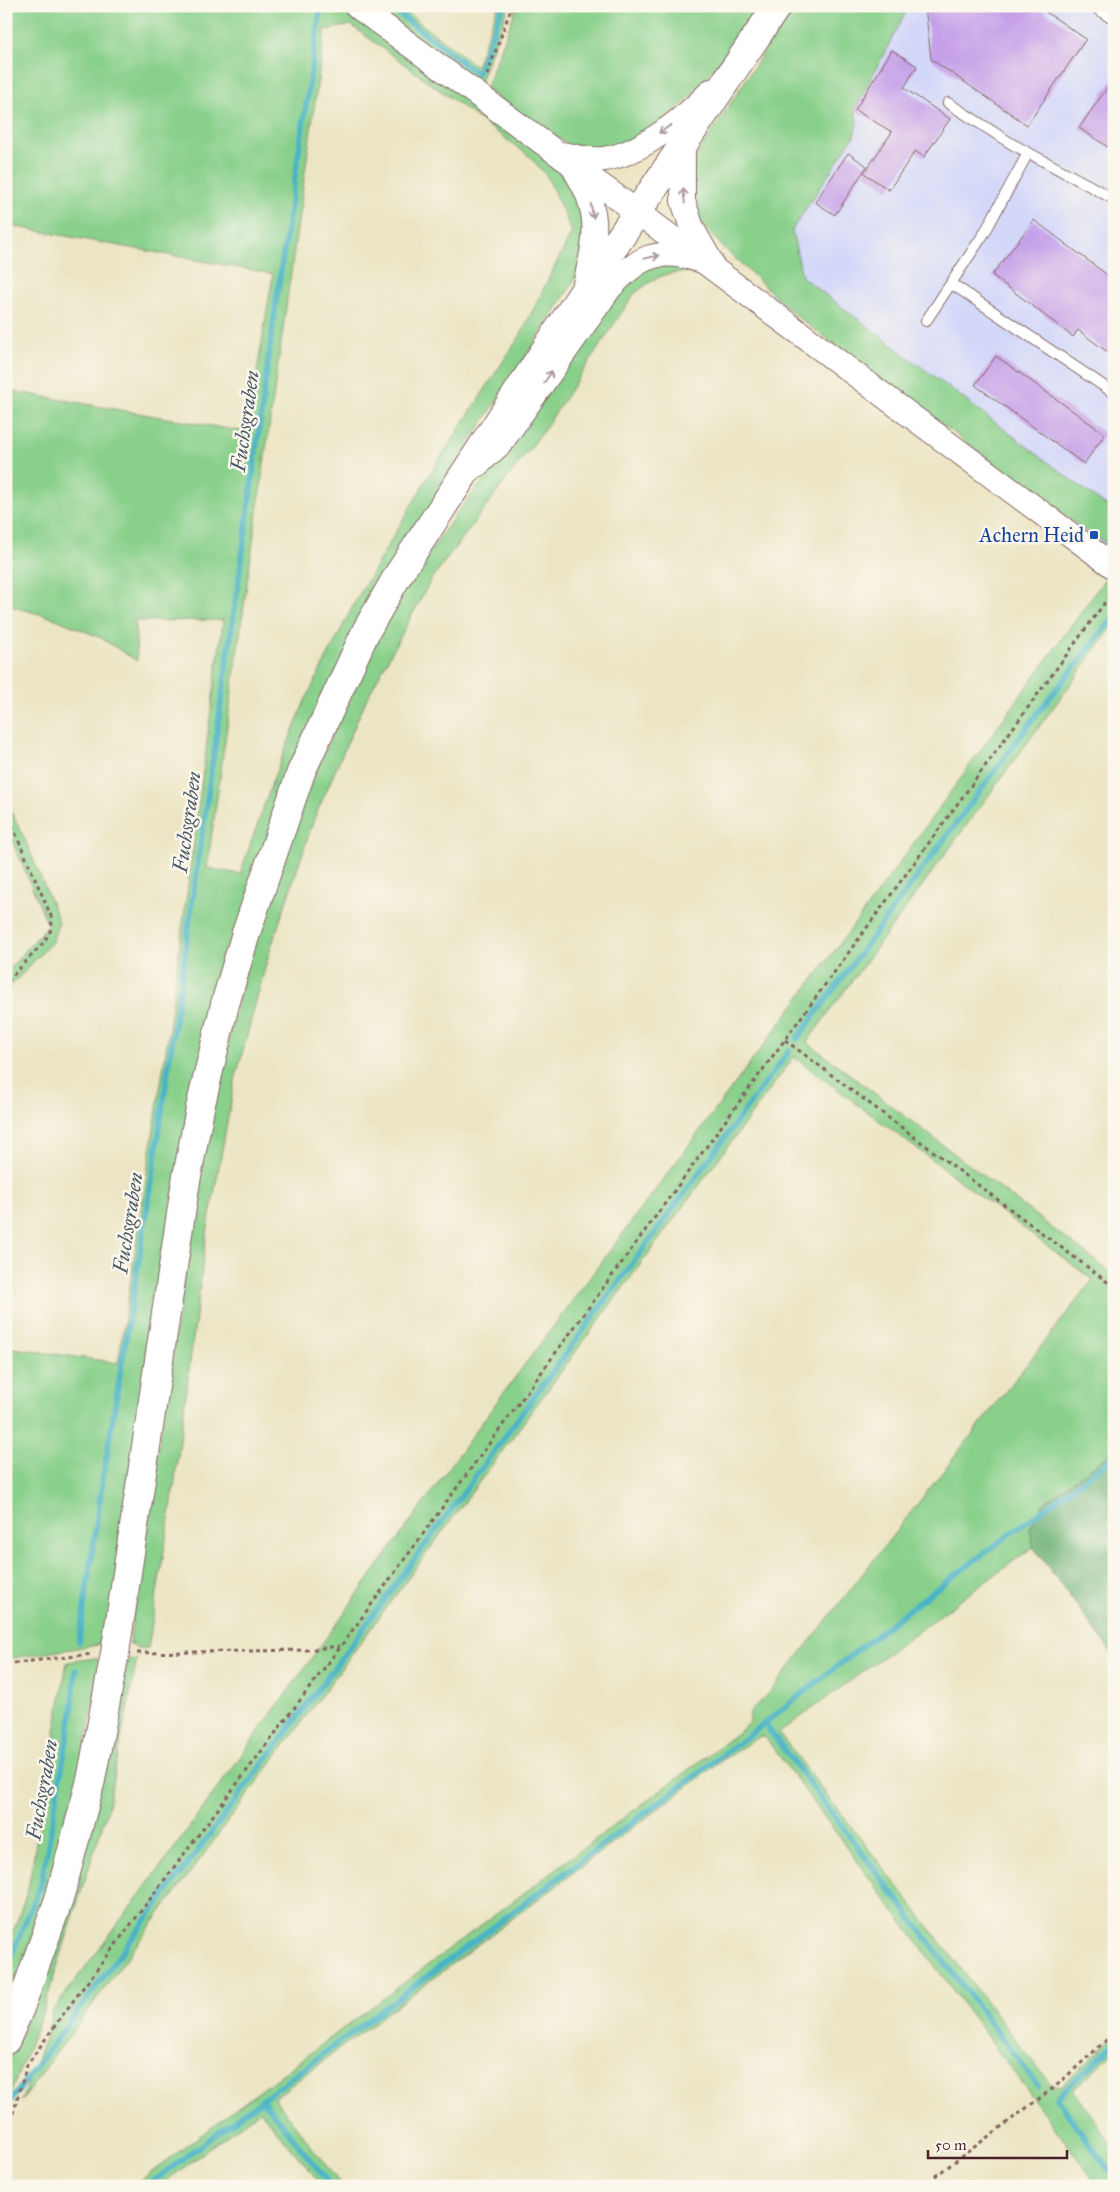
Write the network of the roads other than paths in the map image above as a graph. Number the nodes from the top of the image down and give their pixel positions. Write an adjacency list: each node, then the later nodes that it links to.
1 (357, 6): 8 (street)
2 (777, 6): 5 (main road)
3 (1093, 6): 4 (lane)
4 (1114, 7)
5 (740, 61): 7 (main road); 8 (street, one-way to 8)
6 (948, 103): 9 (lane)
7 (683, 147): 12 (main road); 13 (street, one-way to 7)
8 (553, 152): 10 (street)
9 (1028, 153): 11 (lane); 14 (lane)
10 (573, 166): 12 (street); 15 (street, one-way to 15)
11 (1114, 199)
12 (638, 213): 13 (street); 15 (main road)
13 (710, 267): 18 (street, one-way to 13); 19 (street)
14 (952, 284): 16 (lane); 17 (lane)
15 (582, 294): 18 (main road)
16 (926, 321)
17 (1114, 393)
18 (461, 481): 20 (main road)
19 (1114, 567)
20 (6, 2040)

